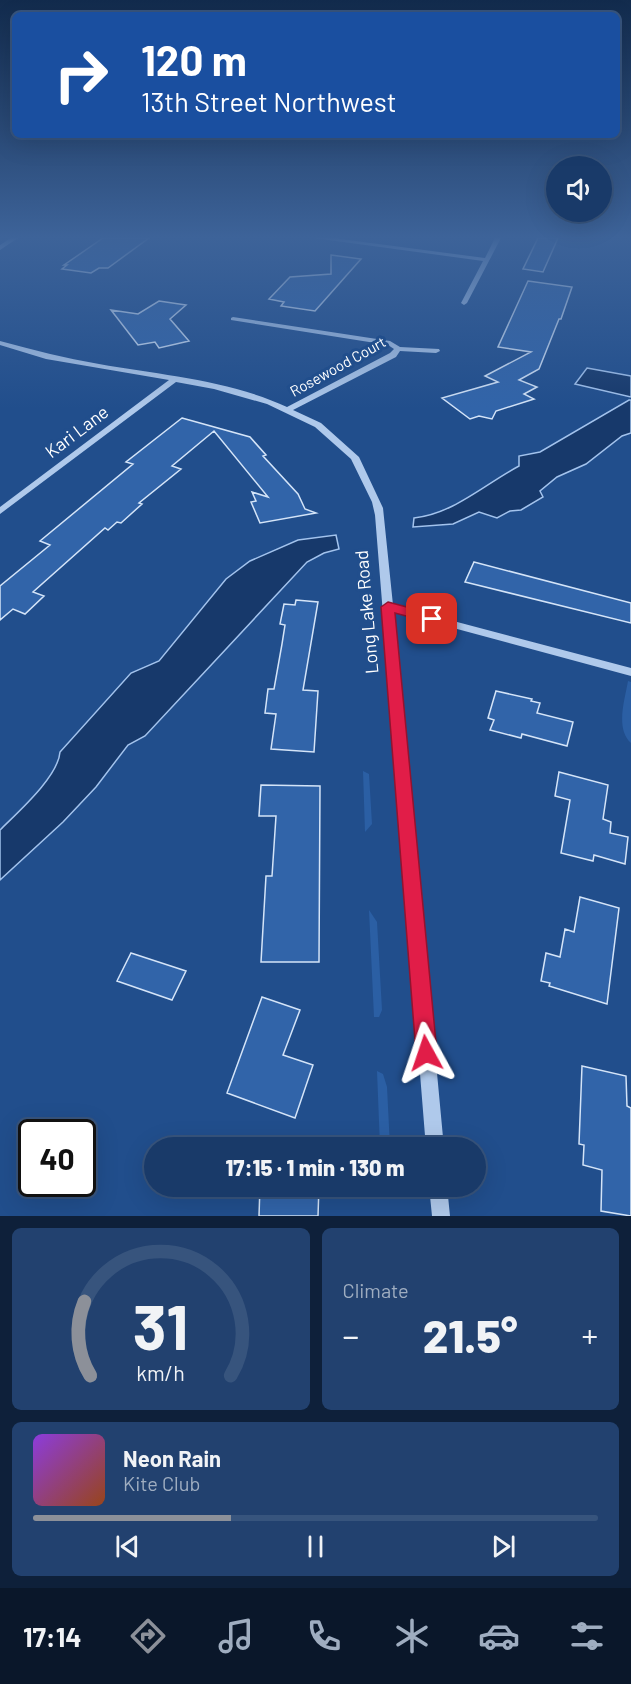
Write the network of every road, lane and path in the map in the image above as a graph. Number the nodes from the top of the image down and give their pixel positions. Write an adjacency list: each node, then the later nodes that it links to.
1 (468, 295): 2 (street)
2 (464, 303)
3 (233, 319): 5 (street, Rosewood Court)
4 (0, 344): 7 (street, Long Lake Road)
5 (398, 349): 6 (street, Rosewood Court); 8 (street, Rosewood Court)
6 (436, 351)
7 (174, 380): 8 (street, Long Lake Road); 9 (street, Kari Lane)
8 (290, 409): 10 (street, Long Lake Road)
9 (0, 511)
10 (388, 607): 11 (street); 12 (street, Long Lake Road)
11 (631, 672)
12 (434, 1137)
13 (439, 1197): 14 (street)
14 (441, 1216)

